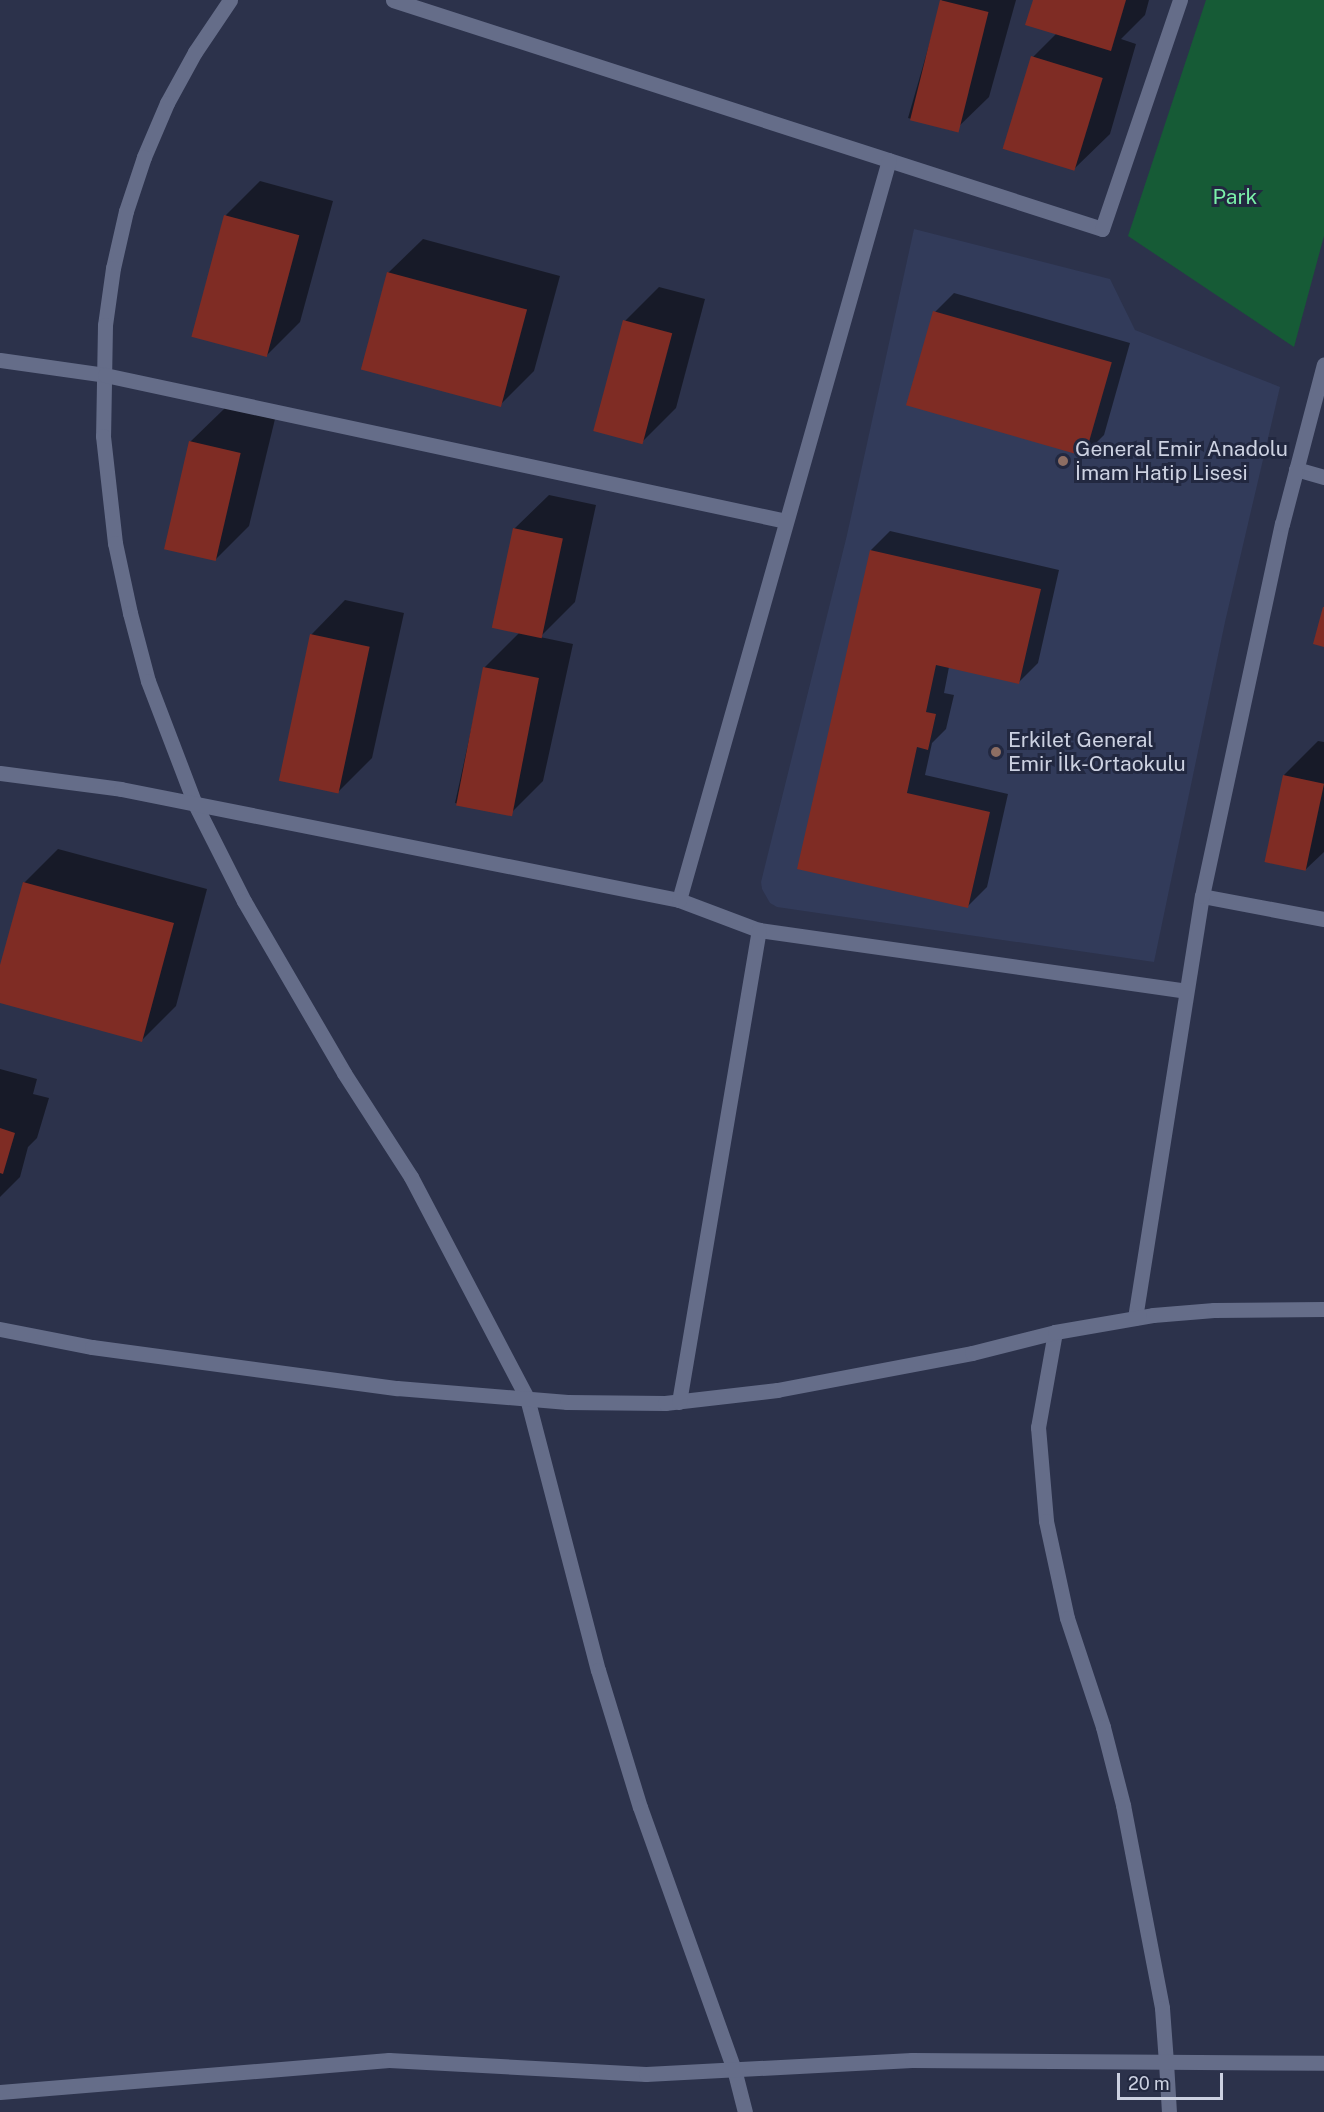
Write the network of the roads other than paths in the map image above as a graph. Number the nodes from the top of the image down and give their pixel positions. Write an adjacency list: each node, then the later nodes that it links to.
1 (230, 0): 7 (street)
2 (393, 0): 4 (street)
3 (1180, 0): 4 (street)
4 (889, 160): 10 (street)
5 (0, 360): 7 (street)
6 (1324, 364): 8 (street)
7 (105, 375): 10 (street); 12 (street)
8 (1296, 469): 9 (street); 13 (street)
9 (1324, 477)
10 (786, 521): 14 (street)
11 (0, 772): 12 (street)
12 (195, 804): 14 (street); 22 (street)
13 (1202, 896): 15 (street); 17 (street)
14 (679, 900): 16 (street)
15 (1324, 919)
16 (759, 930): 17 (street); 23 (street)
17 (1186, 991): 19 (street)
18 (1324, 1309): 19 (street)
19 (1135, 1318): 21 (street)
20 (0, 1329): 22 (street)
21 (1055, 1332): 23 (street); 24 (street)
22 (527, 1398): 23 (street); 26 (street)
23 (679, 1402)
24 (1166, 2062): 25 (street); 26 (street); 29 (street)
25 (1324, 2063)
26 (734, 2069): 27 (street); 28 (street)
27 (0, 2092)
28 (745, 2112)
29 (1169, 2112)

